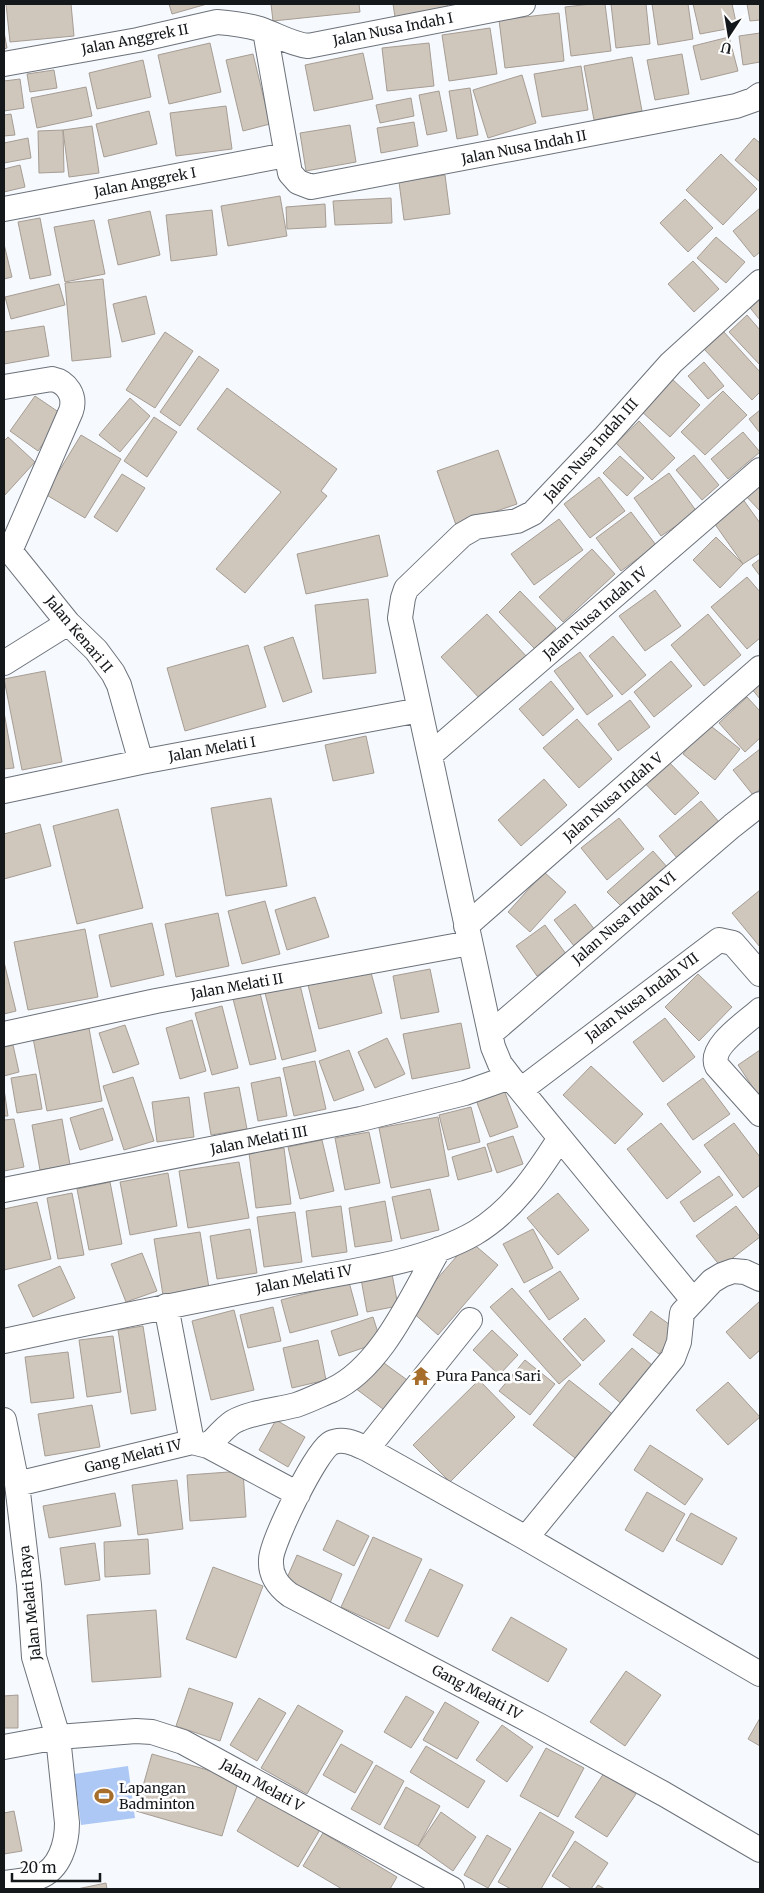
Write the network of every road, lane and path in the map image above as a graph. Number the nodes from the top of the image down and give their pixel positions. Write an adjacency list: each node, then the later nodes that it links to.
1 (523, 4): 2 (street, Jalan Nusa Indah I)
2 (265, 32): 3 (street, Jalan Anggrek II); 5 (street)
3 (4, 64)
4 (760, 95): 5 (street, Jalan Nusa Indah II)
5 (288, 164): 6 (street, Jalan Anggrek I)
6 (4, 209)
7 (760, 282): 14 (street, Jalan Nusa Indah III)
8 (4, 387): 10 (street)
9 (760, 470): 15 (street, Jalan Nusa Indah IV)
10 (7, 548): 11 (street, Jalan Kenari II)
11 (68, 622): 12 (street); 16 (street, Jalan Kenari II)
12 (4, 663)
13 (760, 668): 19 (street, Jalan Nusa Indah V)
14 (420, 710): 15 (street); 16 (street, Jalan Melati I)
15 (430, 756): 19 (street)
16 (141, 762): 17 (street, Jalan Melati I)
17 (4, 792)
18 (760, 804): 23 (street, Jalan Nusa Indah VI)
19 (468, 934): 22 (street, Jalan Melati II); 23 (street)
20 (760, 974): 24 (street, Jalan Nusa Indah VII)
21 (760, 1010): 25 (street)
22 (4, 1034)
23 (490, 1034): 24 (street)
24 (516, 1083): 26 (street); 27 (street, Jalan Melati III)
25 (760, 1114)
26 (560, 1138): 28 (street, Jalan Melati IV); 30 (street)
27 (4, 1190)
28 (439, 1249): 31 (street, Jalan Melati IV); 35 (street)
29 (760, 1279): 30 (street)
30 (693, 1300): 39 (street)
31 (166, 1306): 33 (street, Jalan Melati IV); 35 (street)
32 (470, 1320): 36 (street)
33 (4, 1341)
34 (4, 1420): 37 (street, Jalan Melati Raya)
35 (200, 1444): 37 (street, Gang Melati IV); 38 (street)
36 (367, 1449): 38 (street, Gang Melati IV); 39 (street, Gang Melati IV)
37 (17, 1484): 41 (street, Jalan Melati Raya)
38 (298, 1494): 43 (street, Gang Melati IV)
39 (526, 1538): 40 (street, Gang Melati IV)
40 (760, 1674)
41 (58, 1737): 42 (street, Jalan Melati V); 44 (street, Jalan Melati Raya); 45 (street, Jalan Melati V)
42 (4, 1747)
43 (760, 1850)
44 (13, 1882)
45 (452, 1889)

